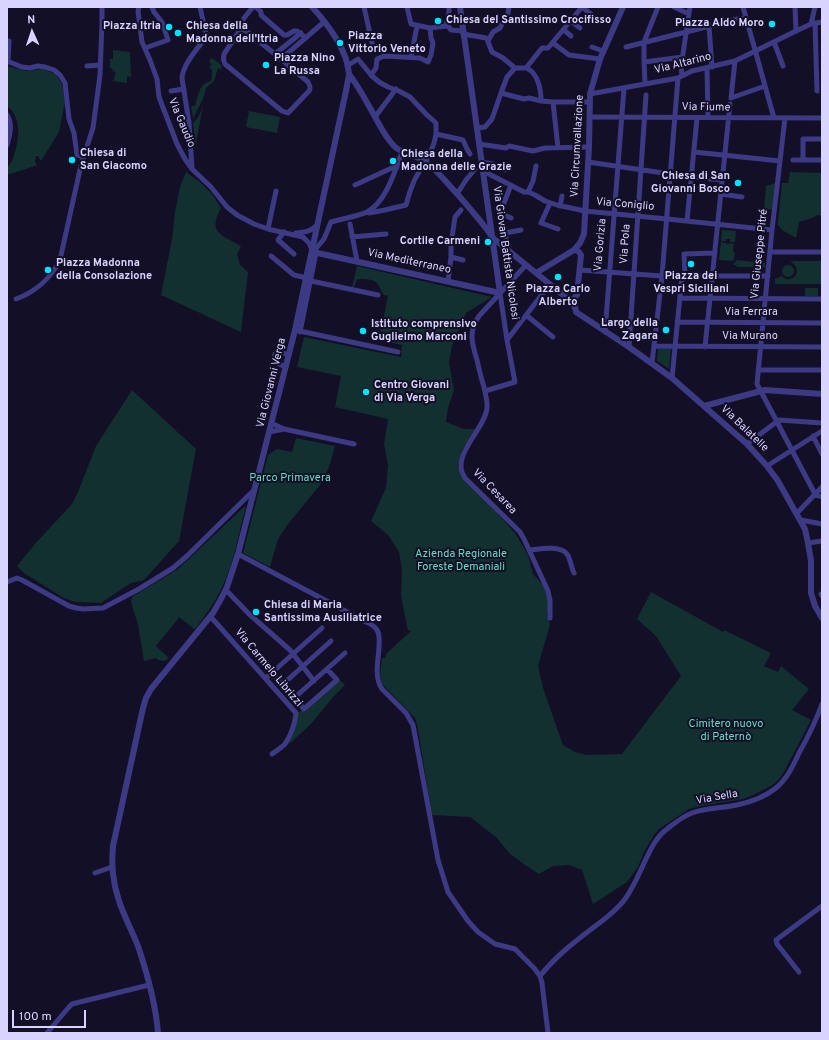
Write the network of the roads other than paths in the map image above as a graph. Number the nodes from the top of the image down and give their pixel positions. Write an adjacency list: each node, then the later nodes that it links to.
1 (102, 7): 58 (street)
2 (152, 7): 47 (street)
3 (200, 7): 74 (street)
4 (312, 7): 23 (street, Via Giovanni Verga)
5 (364, 7): 44 (street)
6 (407, 7): 26 (street)
7 (449, 7): 27 (street)
8 (460, 7): 36 (street, Via Giovan Battista Nicolosi)
9 (509, 7): 40 (street)
10 (582, 7): 20 (street); 22 (street)
11 (623, 7): 48 (street, Via Circumvallazione)
12 (658, 7): 41 (street)
13 (674, 7): 19 (street)
14 (690, 7): 19 (street)
15 (743, 7): 21 (street)
16 (795, 7): 33 (street)
17 (815, 7): 25 (street)
18 (140, 9): 47 (street, Via Gaudio)
19 (689, 14): 34 (street)
20 (592, 15)
21 (746, 17): 28 (street); 49 (street)
22 (571, 21): 30 (street); 32 (street)
23 (324, 22): 38 (street); 60 (street, Via Giovanni Verga)
24 (822, 22): 25 (street, Via Altarino)
25 (813, 24): 33 (street, Via Altarino); 67 (street)
26 (418, 26): 29 (street); 51 (street)
27 (446, 26): 29 (street); 36 (street)
28 (709, 26): 34 (street); 62 (street)
29 (430, 28): 51 (street)
30 (580, 28)
31 (242, 30): 35 (street); 50 (street); 53 (street)
32 (564, 30): 37 (street); 43 (street)
33 (796, 30): 42 (street, Via Altarino)
34 (687, 32): 41 (street); 52 (street)
35 (301, 33): 38 (street); 50 (street)
36 (463, 33): 40 (street); 97 (street, Via Giovan Battista Nicolosi)
37 (571, 36)
38 (306, 38): 53 (street)
39 (9, 41): 55 (street)
40 (488, 41): 63 (street)
41 (644, 42): 46 (street); 57 (street)
42 (774, 42): 49 (street, Via Altarino); 61 (street)
43 (553, 43): 54 (street); 64 (street)
44 (373, 47)
45 (592, 47): 48 (street)
46 (626, 47)
47 (144, 50): 105 (street, Via Gaudio)
48 (603, 51): 54 (street, Via Circumvallazione)
49 (755, 51): 56 (street, Via Altarino); 72 (street)
50 (275, 54): 53 (street)
51 (411, 57): 66 (street)
52 (683, 57): 57 (street); 68 (street)
53 (281, 59)
54 (600, 59): 79 (street, Via Circumvallazione)
55 (8, 61): 110 (street)
56 (735, 61): 62 (street, Via Altarino); 72 (street)
57 (644, 62): 69 (street)
58 (100, 65): 59 (street); 110 (street)
59 (87, 66)
60 (347, 66): 65 (street, Via Giovanni Verga); 66 (street)
61 (783, 66)
62 (709, 67): 68 (street, Via Altarino); 92 (street)
63 (515, 68): 64 (street); 78 (street)
64 (526, 68): 81 (street)
65 (348, 74): 70 (street); 71 (street, Via Giovanni Verga)
66 (371, 75): 75 (street)
67 (819, 75): 77 (street)
68 (680, 77): 69 (street, Via Altarino); 90 (street)
69 (645, 83): 73 (street, Via Altarino)
70 (356, 84): 71 (street); 86 (street)
71 (347, 86): 147 (street, Via Giovanni Verga)
72 (765, 86): 94 (street)
73 (624, 88): 79 (street, Via Altarino); 88 (street, Via Gorizia)
74 (184, 89): 76 (street); 103 (street)
75 (396, 89): 86 (street); 98 (street)
76 (171, 91)
77 (817, 91)
78 (501, 93): 81 (street); 97 (street)
79 (590, 94): 83 (street, Via Circumvallazione)
80 (646, 95): 89 (street, Via Pola)
81 (541, 101): 82 (street)
82 (554, 102): 83 (street); 104 (street)
83 (590, 102): 87 (street, Via Circumvallazione)
84 (730, 104): 93 (street)
85 (7, 115): 101 (street)
86 (375, 117): 106 (street)
87 (590, 117): 88 (street, Via Fiume); 102 (street, Via Circumvallazione)
88 (622, 117): 89 (street, Via Fiume); 119 (street, Via Gorizia)
89 (645, 117): 90 (street, Via Fiume); 124 (street, Via Pola)
90 (674, 118): 91 (street, Via Fiume); 126 (street)
91 (697, 118): 92 (street, Via Fiume); 107 (street)
92 (708, 118): 93 (street, Via Fiume)
93 (729, 118): 94 (street, Via Fiume); 109 (street)
94 (774, 118): 95 (street, Via Fiume)
95 (785, 118): 96 (street, Via Fiume); 114 (street, Via Giuseppe Pitré)
96 (822, 118)
97 (477, 128): 100 (street, Via Giovan Battista Nicolosi)
98 (436, 134): 108 (street); 115 (street)
99 (822, 139): 112 (street)
100 (479, 144): 104 (street); 116 (street, Via Giovan Battista Nicolosi)
101 (7, 145)
102 (589, 147): 104 (street); 117 (street, Via Circumvallazione)
103 (191, 148): 105 (street); 122 (street)
104 (558, 148)
105 (180, 150): 122 (street, Via Gaudio)
106 (402, 152): 115 (street); 120 (street)
107 (694, 152): 109 (street); 127 (street)
108 (470, 154)
109 (725, 155): 114 (street); 128 (street)
110 (83, 157): 186 (street)
111 (793, 160): 112 (street)
112 (803, 160): 113 (street)
113 (822, 160)
114 (780, 161): 153 (street, Via Giuseppe Pitré)
115 (426, 162): 133 (street); 141 (street)
116 (482, 162): 123 (street); 125 (street, Via Giovan Battista Nicolosi)
117 (588, 162): 119 (street); 140 (street, Via Circumvallazione)
118 (536, 166): 132 (street)
119 (617, 166): 124 (street); 142 (street, Via Gorizia)
120 (397, 167): 129 (street); 141 (street)
121 (476, 168): 133 (street)
122 (192, 169): 150 (street, Via Gaudio)
123 (505, 170)
124 (641, 170): 126 (street); 143 (street, Via Pola)
125 (483, 171): 130 (street, Via Coniglio); 158 (street, Via Giovan Battista Nicolosi)
126 (670, 174): 127 (street); 145 (street)
127 (692, 177): 128 (street); 146 (street)
128 (722, 180): 134 (street)
129 (355, 185)
130 (511, 186): 132 (street, Via Coniglio); 144 (street)
131 (276, 191): 150 (street)
132 (528, 192): 137 (street, Via Coniglio)
133 (457, 194): 158 (street)
134 (721, 194): 136 (street); 149 (street)
135 (562, 196): 138 (street)
136 (742, 197)
137 (550, 203): 138 (street, Via Coniglio); 151 (street)
138 (560, 206): 140 (street, Via Coniglio)
139 (461, 210): 167 (street)
140 (585, 211): 142 (street, Via Coniglio); 160 (street, Via Circumvallazione)
141 (365, 213): 161 (street)
142 (614, 214): 143 (street, Via Coniglio); 172 (street, Via Gorizia)
143 (638, 216): 145 (street, Via Coniglio); 173 (street, Via Pola)
144 (511, 218)
145 (667, 219): 146 (street, Via Coniglio); 174 (street)
146 (687, 221): 149 (street, Via Coniglio)
147 (318, 223): 155 (street); 161 (street, Via Giovanni Verga)
148 (350, 224): 157 (street)
149 (718, 224): 153 (street, Via Coniglio); 164 (street)
150 (268, 229): 154 (street, Via Gaudio)
151 (558, 229)
152 (521, 230): 159 (street)
153 (772, 230): 162 (street, Via Giuseppe Pitré)
154 (284, 232): 155 (street, Via Gaudio); 165 (street)
155 (291, 233): 161 (street)
156 (386, 234): 157 (street)
157 (352, 237): 169 (street)
158 (493, 238): 159 (street); 181 (street, Via Giovan Battista Nicolosi)
159 (508, 250): 170 (street)
160 (574, 250): 170 (street); 171 (street)
161 (314, 252): 169 (street, Via Mediterraneo); 178 (street, Via Giovanni Verga)
162 (770, 252): 163 (street); 177 (street, Via Giuseppe Pitré)
163 (822, 252)
164 (715, 253): 175 (street); 176 (street)
165 (294, 254)
166 (271, 256): 178 (street)
167 (451, 257): 168 (street); 179 (street)
168 (463, 260)
169 (357, 261): 179 (street, Via Mediterraneo)
170 (531, 269): 180 (street, Via Balatelle); 181 (street, Via Cesarea)
171 (581, 270): 172 (street); 183 (street)
172 (609, 272): 173 (street); 197 (street, Via Gorizia)
173 (634, 274): 174 (street); 201 (street, Via Pola)
174 (662, 275): 175 (street); 200 (street)
175 (683, 276): 176 (street); 184 (street)
176 (712, 276): 177 (street); 185 (street)
177 (768, 276): 188 (street, Via Giuseppe Pitré)
178 (309, 280): 182 (street); 196 (street, Via Giovanni Verga)
179 (448, 281): 181 (street, Via Mediterraneo)
180 (549, 286): 187 (street, Via Balatelle); 191 (street)
181 (500, 292): 199 (street, Via Giovan Battista Nicolosi); 214 (street, Via Cesarea)
182 (378, 295)
183 (578, 295): 187 (street); 190 (street)
184 (681, 298): 185 (street); 192 (street)
185 (710, 298): 188 (street); 193 (street)
186 (16, 299)
187 (568, 299): 190 (street, Via Balatelle)
188 (765, 299): 189 (street); 194 (street, Via Giuseppe Pitré)
189 (822, 299)
190 (575, 307): 197 (street, Via Balatelle)
191 (526, 315): 198 (street); 199 (street)
192 (679, 322): 193 (street, Via Ferrara); 202 (street)
193 (708, 322): 194 (street, Via Ferrara); 203 (street)
194 (763, 323): 195 (street, Via Ferrara); 204 (street, Via Giuseppe Pitré)
195 (822, 323)
196 (298, 331): 206 (street); 207 (street, Via Giovanni Verga)
197 (605, 332): 201 (street, Via Balatelle)
198 (553, 337)
199 (507, 340): 214 (street, Via Giovan Battista Nicolosi)
200 (654, 346): 202 (street, Via Murano); 208 (street)
201 (629, 347): 208 (street, Via Balatelle)
202 (676, 347): 203 (street, Via Murano); 212 (street)
203 (705, 347): 204 (street, Via Murano)
204 (761, 347): 205 (street, Via Murano); 210 (street, Via Giuseppe Pitré)
205 (822, 347)
206 (398, 352)
207 (289, 355): 209 (street, Via Giovanni Verga); 209 (street)
208 (652, 363): 212 (street, Via Balatelle)
209 (286, 367): 218 (street, Via Giovanni Verga)
210 (758, 370): 211 (street); 213 (street, Via Giuseppe Pitré)
211 (822, 370)
212 (672, 378): 216 (street, Via Balatelle)
213 (761, 390): 215 (street); 216 (street); 217 (street, Via Giuseppe Pitré)
214 (485, 391): 238 (street, Via Cesarea)
215 (822, 394)
216 (704, 406): 225 (street, Via Balatelle)
217 (777, 421): 219 (street); 225 (street); 226 (street, Via Giuseppe Pitré)
218 (271, 423): 220 (street); 222 (street, Via Giovanni Verga)
219 (822, 423)
220 (284, 429): 222 (street); 224 (street)
221 (822, 430): 223 (street)
222 (269, 432): 230 (street, Via Giovanni Verga)
223 (813, 436): 226 (street); 227 (street)
224 (354, 444)
225 (747, 444): 228 (street, Via Balatelle)
226 (792, 450): 228 (street); 231 (street, Via Giuseppe Pitré)
227 (822, 454)
228 (767, 466): 233 (street, Via Balatelle)
229 (822, 487): 231 (street)
230 (254, 490): 239 (street, Via Giovanni Verga); 241 (street)
231 (815, 494): 232 (street); 233 (street)
232 (822, 498)
233 (797, 513): 234 (street, Via Balatelle)
234 (801, 520): 235 (street); 237 (street, Via Balatelle)
235 (822, 524)
236 (822, 541): 237 (street)
237 (808, 543): 245 (street, Via Balatelle)
238 (530, 550): 240 (street); 244 (street, Via Cesarea)
239 (238, 554): 242 (street, Via Giovanni Verga); 263 (street)
240 (574, 573)
241 (7, 582)
242 (226, 590): 243 (street, Via Giovanni Verga); 249 (street)
243 (210, 616): 253 (street, Via Carmelo Librizzi); 259 (street, Via Giovanni Verga)
244 (550, 618)
245 (822, 618)
246 (322, 628): 249 (street)
247 (332, 641): 250 (street)
248 (345, 653): 251 (street)
249 (292, 654): 250 (street); 252 (street)
250 (303, 667): 254 (street); 255 (street)
251 (327, 669): 254 (street); 256 (street)
252 (272, 673): 253 (street); 255 (street)
253 (266, 678): 258 (street, Via Carmelo Librizzi)
254 (314, 681): 256 (street)
255 (282, 685): 256 (street)
256 (294, 698)
257 (822, 704): 263 (street, Via Sella)
258 (272, 754)
259 (112, 867): 260 (street); 264 (street, Via Giovanni Verga)
260 (95, 873)
261 (822, 906): 262 (street)
262 (799, 972)
263 (540, 976): 267 (street)
264 (149, 985): 265 (street); 266 (street, Via Giovanni Verga)
265 (47, 1033)
266 (158, 1033)
267 (548, 1033)

